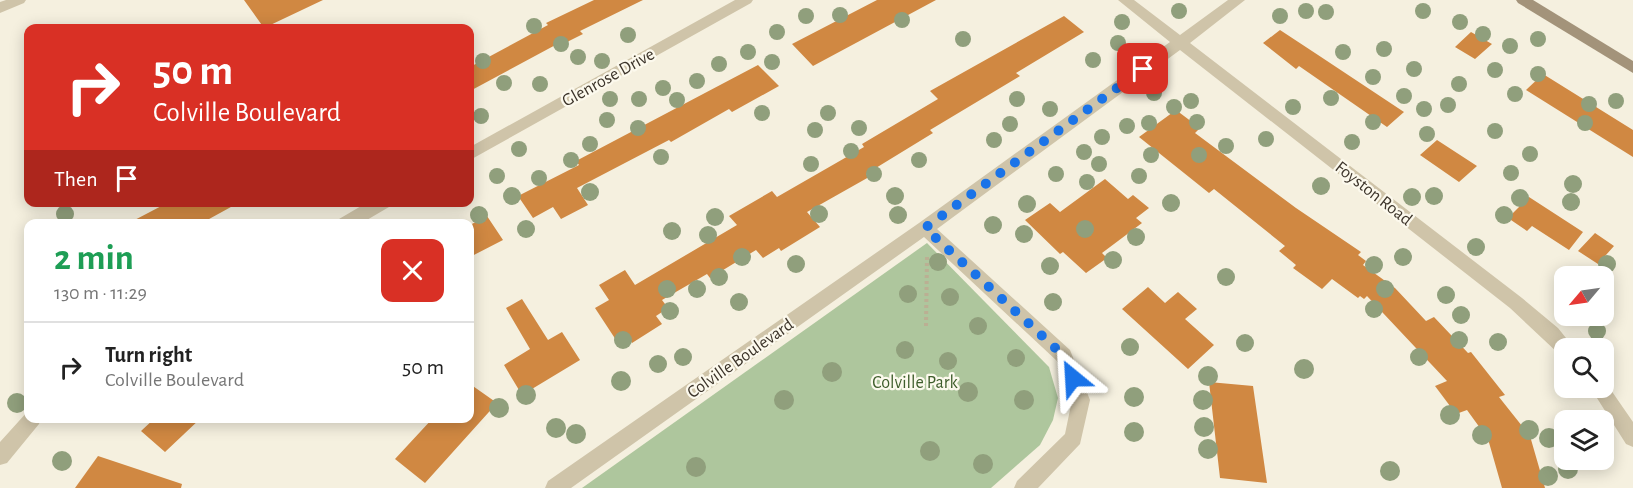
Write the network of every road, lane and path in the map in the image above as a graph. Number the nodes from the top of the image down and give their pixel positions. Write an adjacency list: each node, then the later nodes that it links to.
1 (19, 0): 6 (street)
2 (746, 0): 9 (street, Glenrose Drive)
3 (1125, 0): 7 (street)
4 (1238, 0): 7 (street, Colville Boulevard)
5 (1523, 0): 8 (main road)
6 (0, 8)
7 (1179, 42): 12 (street, Colville Boulevard); 15 (street, Foyston Road)
8 (1633, 68)
9 (474, 152)
10 (374, 207): 11 (street)
11 (354, 219)
12 (925, 228): 20 (street, Colville Boulevard); 21 (street)
13 (927, 254): 14 (path)
14 (926, 326)
15 (1554, 338)
16 (1606, 398): 18 (street)
17 (28, 423): 19 (street)
18 (1633, 438)
19 (0, 456)
20 (555, 488)
21 (1024, 488)

